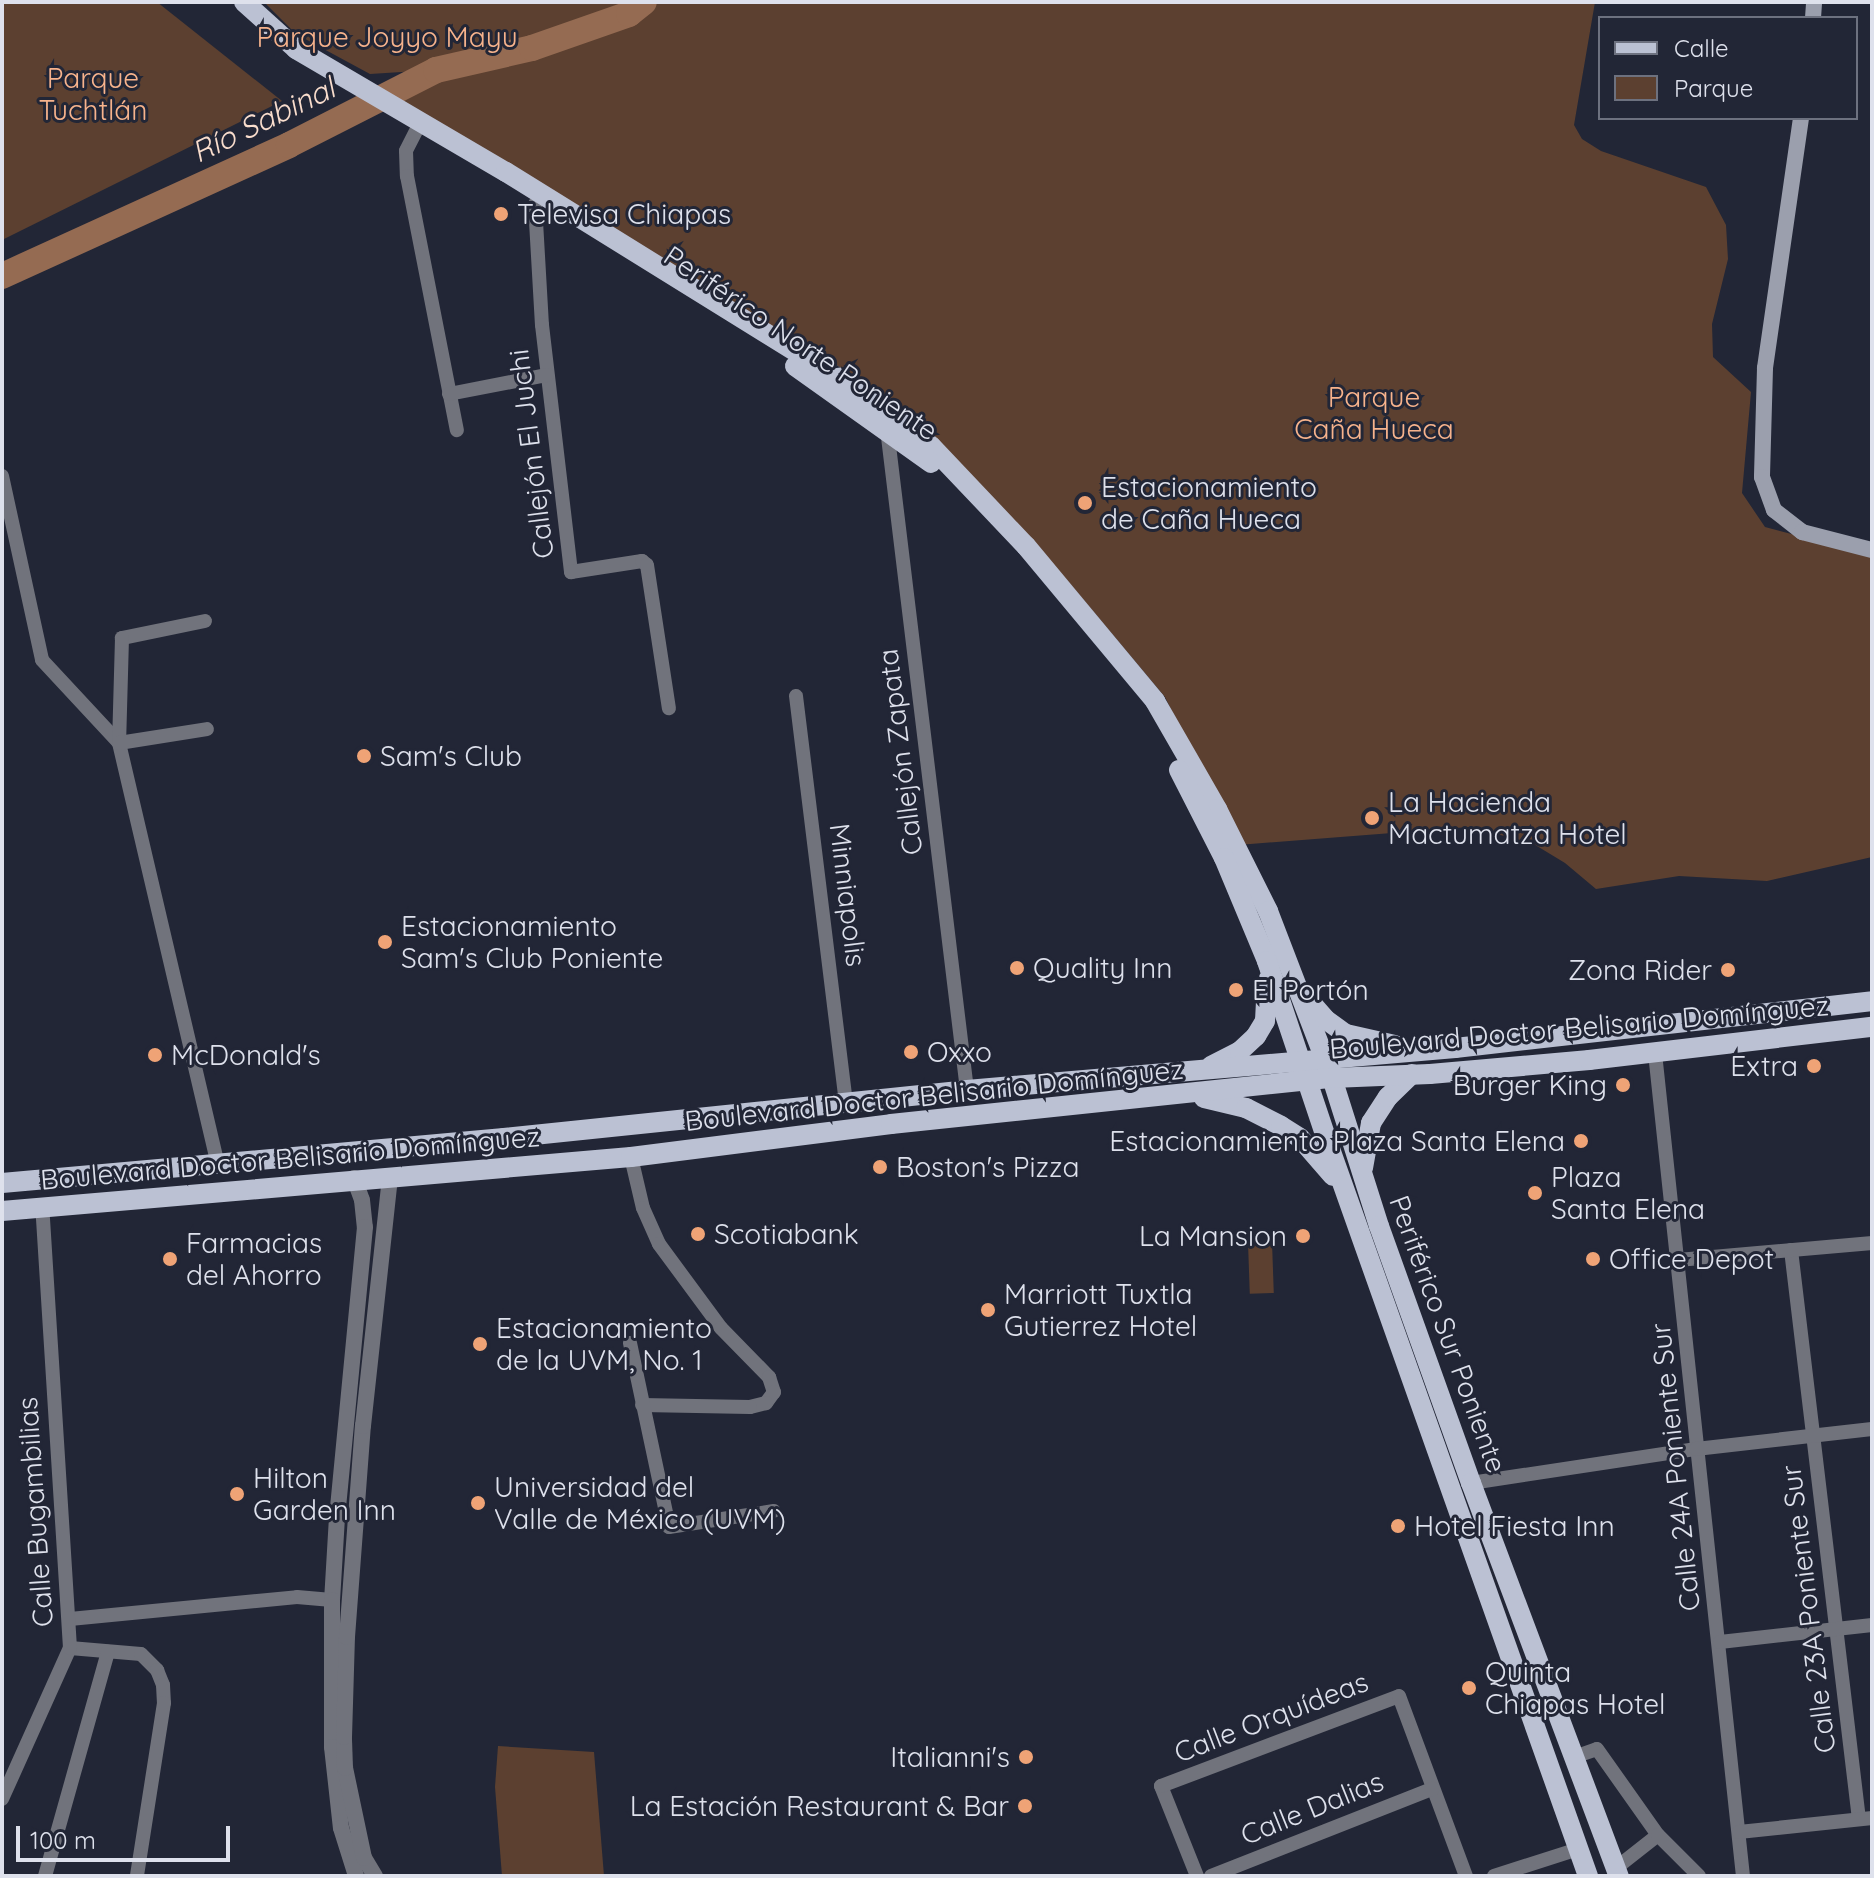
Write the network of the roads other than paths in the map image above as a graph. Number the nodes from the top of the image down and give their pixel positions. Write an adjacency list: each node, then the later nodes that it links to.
1 (228, 2): 3 (main road, Periférico Norte Poniente)
2 (244, 2): 3 (main road, Periférico Norte Poniente)
3 (362, 94): 4 (main road, Periférico Norte Poniente)
4 (390, 110): 6 (main road, Periférico Norte Poniente); 10 (main road, Periférico Norte Poniente)
5 (1801, 120): 13 (main road)
6 (416, 131): 7 (main road, Periférico Norte Poniente); 9 (street)
7 (535, 204): 8 (street, Callejón El Juchi); 10 (main road, Periférico Norte Poniente)
8 (547, 375): 9 (street); 16 (street, Callejón El Juchi)
9 (449, 394): 11 (street)
10 (887, 418): 19 (main road, Periférico Norte Poniente); 20 (main road, Periférico Norte Poniente); 29 (street, Callejón Zapata)
11 (457, 430)
12 (2, 476): 18 (street)
13 (1872, 550)
14 (205, 621): 18 (street)
15 (796, 696): 31 (street, Minniapolis)
16 (669, 708)
17 (207, 729): 18 (street)
18 (119, 743): 33 (street)
19 (1267, 961): 26 (main road, Periférico Norte Poniente); 27 (main road)
20 (1294, 978): 23 (main road); 25 (main road, Periférico Norte Poniente)
21 (1872, 1001): 23 (main road, Boulevard Doctor Belisario Domínguez)
22 (1872, 1027): 24 (main road, Boulevard Doctor Belisario Domínguez)
23 (1431, 1050): 25 (main road, Boulevard Doctor Belisario Domínguez)
24 (1655, 1053): 28 (main road, Boulevard Doctor Belisario Domínguez); 43 (street, Calle 24A Poniente Sur)
25 (1329, 1069): 26 (main road, Boulevard Doctor Belisario Domínguez); 28 (main road, Boulevard Doctor Belisario Domínguez); 34 (main road, Periférico Sur Poniente)
26 (1305, 1071): 27 (main road, Boulevard Doctor Belisario Domínguez); 30 (main road, Boulevard Doctor Belisario Domínguez); 38 (main road, Periférico Sur Poniente)
27 (1193, 1072): 29 (main road, Boulevard Doctor Belisario Domínguez)
28 (1412, 1074): 34 (main road)
29 (967, 1090): 31 (main road, Boulevard Doctor Belisario Domínguez)
30 (1188, 1095): 32 (main road, Boulevard Doctor Belisario Domínguez); 38 (main road)
31 (846, 1101): 33 (main road, Boulevard Doctor Belisario Domínguez)
32 (631, 1157): 36 (main road, Boulevard Doctor Belisario Domínguez); 45 (street)
33 (218, 1164): 37 (main road, Boulevard Doctor Belisario Domínguez)
34 (1362, 1176): 49 (main road, Periférico Sur Poniente)
35 (354, 1178): 36 (main road, Boulevard Doctor Belisario Domínguez); 39 (main road, Boulevard Doctor Belisario Domínguez); 52 (street)
36 (390, 1178): 53 (street)
37 (2, 1183)
38 (1347, 1195): 48 (main road, Periférico Sur Poniente)
39 (42, 1207): 40 (main road, Boulevard Doctor Belisario Domínguez); 58 (street, Calle Bugambilias)
40 (2, 1211)
41 (1872, 1243): 42 (street)
42 (1791, 1250): 43 (street); 47 (street, Calle 23A Poniente Sur)
43 (1678, 1260): 50 (street, Calle 24A Poniente Sur)
44 (630, 1343): 45 (street)
45 (642, 1405): 54 (street)
46 (1872, 1429): 47 (street)
47 (1813, 1435): 50 (street); 60 (street, Calle 23A Poniente Sur)
48 (1432, 1437): 49 (main road); 56 (main road, Periférico Sur Poniente)
49 (1458, 1447): 51 (main road, Periférico Sur Poniente)
50 (1696, 1449): 51 (street); 61 (street, Calle 24A Poniente Sur)
51 (1471, 1483): 55 (main road, Periférico Sur Poniente)
52 (339, 1488): 53 (street); 57 (street)
53 (358, 1489): 75 (street)
54 (774, 1511)
55 (1484, 1519): 56 (main road); 64 (main road, Periférico Sur Poniente)
56 (1463, 1526): 70 (main road, Periférico Sur Poniente)
57 (332, 1600): 58 (street); 74 (street)
58 (70, 1619): 62 (street, Calle Bugambilias)
59 (1872, 1625): 60 (street)
60 (1838, 1629): 61 (street); 67 (street, Calle 23A Poniente Sur)
61 (1720, 1642): 68 (street, Calle 24A Poniente Sur)
62 (70, 1648): 63 (street); 66 (street, Calle Bugambilias)
63 (108, 1652): 72 (street); 73 (street)
64 (1574, 1757): 69 (street); 71 (main road, Periférico Sur Poniente)
65 (1432, 1789): 76 (street, Calle Orquídeas); 77 (street, Calle Dalias); 78 (street)
66 (2, 1799)
67 (1866, 1818): 68 (street)
68 (1739, 1832): 82 (street, Calle 24A Poniente Sur)
69 (1658, 1835): 71 (street); 81 (street)
70 (1578, 1849): 79 (street); 80 (main road, Periférico Sur Poniente)
71 (1618, 1872)
72 (45, 1876)
73 (137, 1876)
74 (356, 1876)
75 (375, 1876)
76 (1197, 1876)
77 (1211, 1876)
78 (1466, 1876)
79 (1494, 1876)
80 (1588, 1876)
81 (1699, 1876)
82 (1743, 1876)

